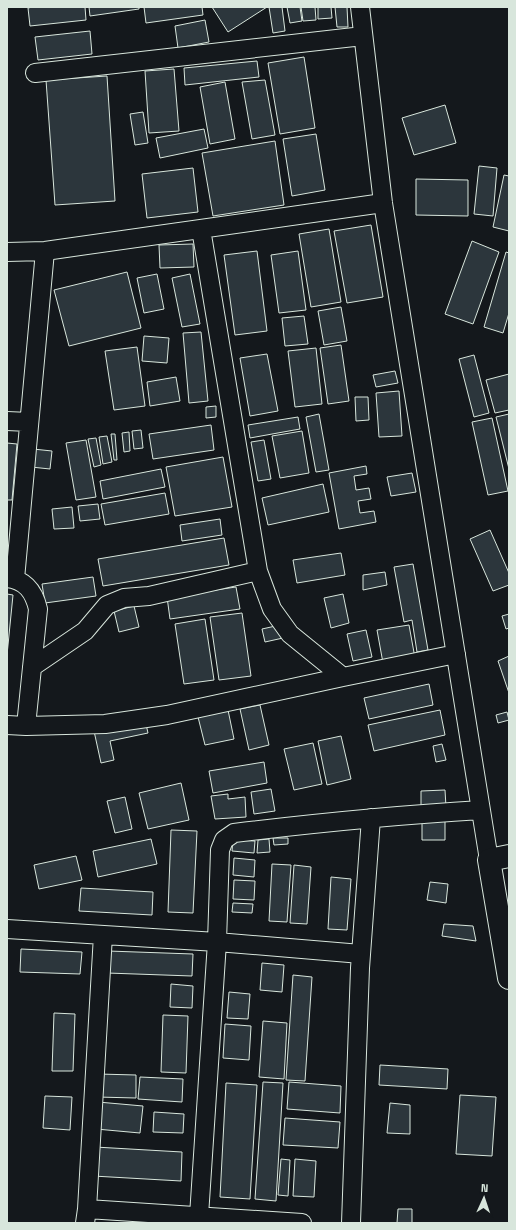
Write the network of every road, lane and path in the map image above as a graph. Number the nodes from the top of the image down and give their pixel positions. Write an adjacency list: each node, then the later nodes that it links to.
1 (360, 7): 2 (street)
2 (363, 36): 3 (street); 4 (street)
3 (35, 73)
4 (383, 203): 5 (street); 12 (street)
5 (201, 229): 6 (street); 10 (street)
6 (45, 251): 7 (street); 9 (street)
7 (7, 252)
8 (7, 421): 9 (street)
9 (29, 422): 11 (street)
10 (258, 571): 13 (street); 14 (street)
11 (11, 579): 13 (street)
12 (456, 654): 14 (street); 17 (street)
13 (32, 667): 16 (street)
14 (343, 677): 16 (street)
15 (7, 725): 16 (street)
16 (26, 726)
17 (481, 810): 18 (street); 19 (street)
18 (371, 818): 22 (street); 23 (street)
19 (499, 858): 24 (street)
20 (7, 929): 21 (street)
21 (103, 936): 22 (street); 25 (street)
22 (217, 942): 23 (street); 26 (street)
23 (361, 954): 28 (street)
24 (509, 978)
25 (86, 1216): 26 (street)
26 (200, 1216): 27 (street)
27 (302, 1223)
28 (351, 1223)

